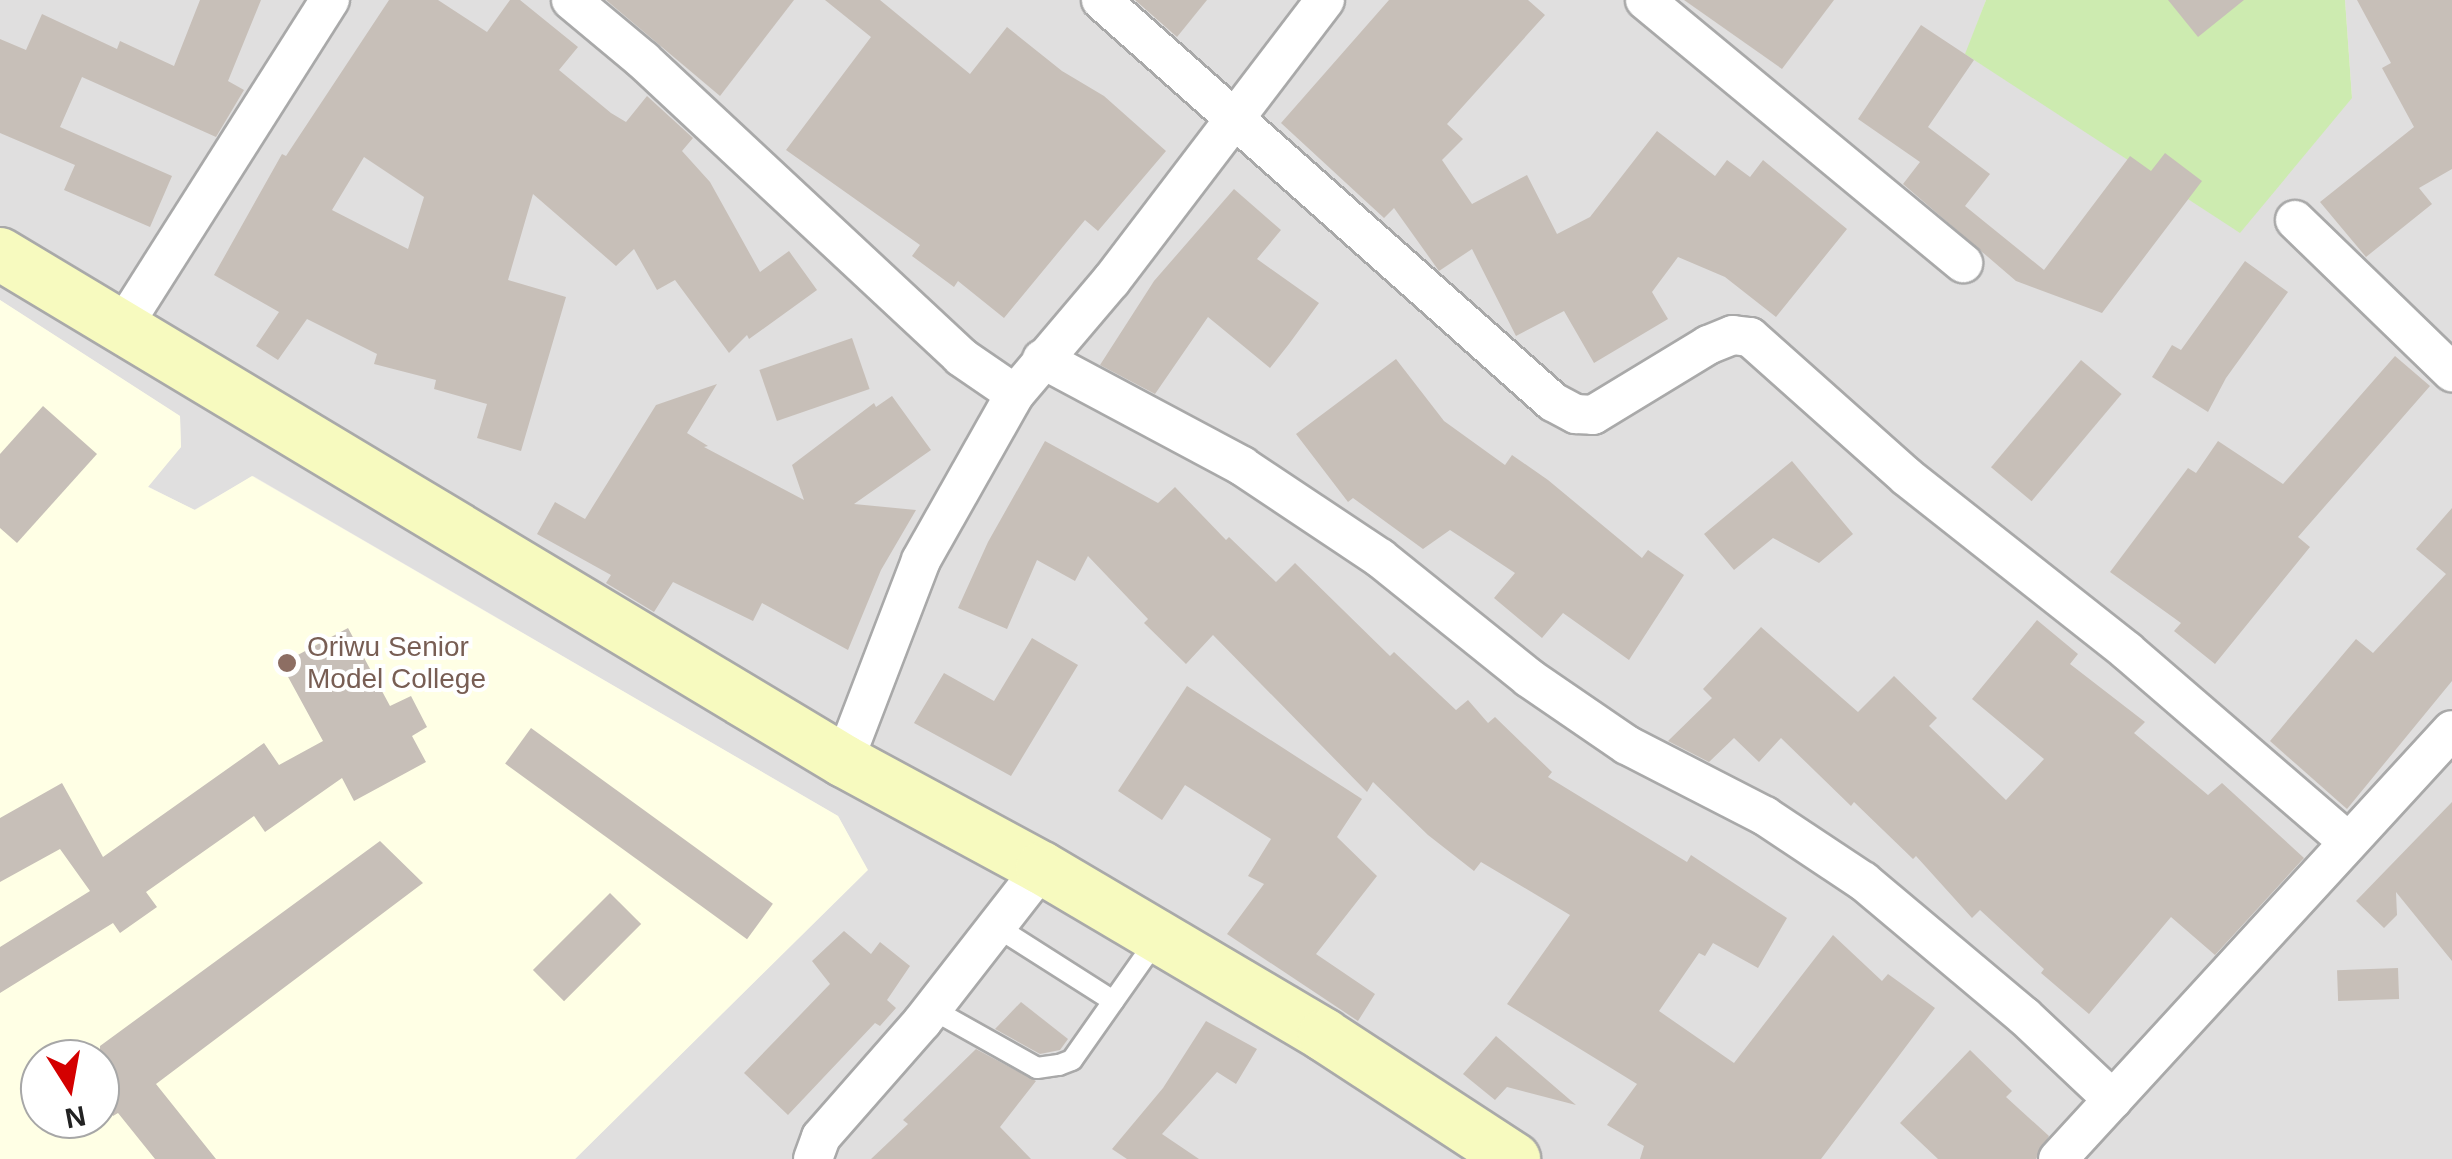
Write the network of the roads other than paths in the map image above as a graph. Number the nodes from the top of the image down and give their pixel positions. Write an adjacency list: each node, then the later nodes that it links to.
1 (330, 0): 10 (street)
2 (571, 0): 13 (street)
3 (1101, 0): 6 (street)
4 (1325, 0): 6 (street)
5 (1646, 0): 9 (street)
6 (1236, 120): 11 (street); 16 (street)
7 (2296, 220): 12 (street)
8 (0, 254): 10 (main road)
9 (1963, 263)
10 (122, 329): 15 (main road)
11 (1042, 360): 13 (street); 22 (street)
12 (2452, 372)
13 (1015, 394): 15 (street)
14 (2452, 730): 16 (street)
15 (844, 761): 17 (main road)
16 (2348, 842): 22 (street)
17 (1042, 868): 18 (street); 19 (main road)
18 (996, 927): 20 (lane); 21 (street)
19 (1158, 937): 20 (lane); 24 (main road)
20 (1113, 1001): 21 (lane)
21 (932, 1009): 23 (street)
22 (2113, 1100): 25 (street)
23 (813, 1159)
24 (1514, 1159)
25 (2058, 1159)

